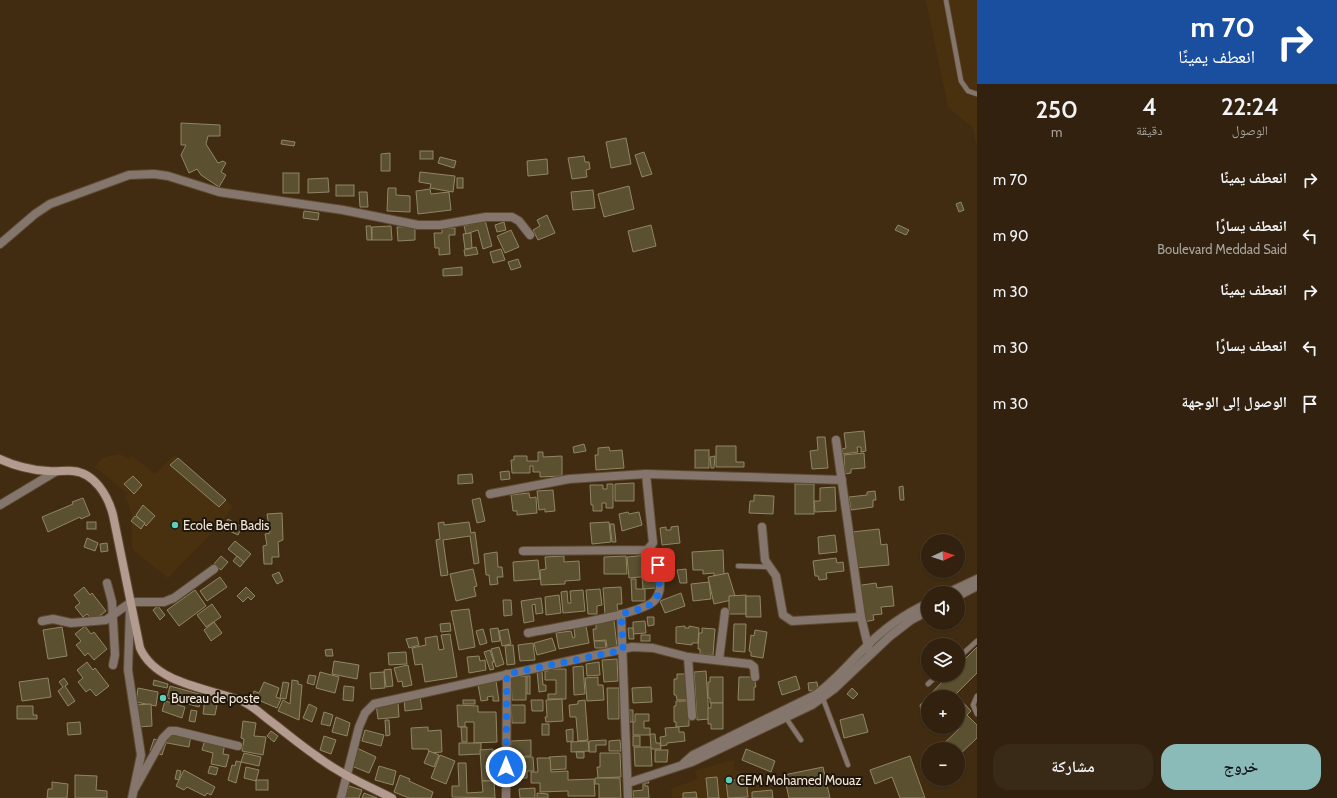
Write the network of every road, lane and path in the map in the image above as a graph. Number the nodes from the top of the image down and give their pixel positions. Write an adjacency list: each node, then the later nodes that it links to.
1 (946, 0): 2 (lane)
2 (977, 94)
3 (530, 235): 4 (street)
4 (0, 244)
5 (836, 440): 9 (street)
6 (0, 459): 7 (main road)
7 (55, 472): 11 (street); 22 (main road)
8 (646, 474): 9 (street); 10 (street); 13 (street)
9 (842, 480): 28 (street)
10 (490, 494)
11 (0, 505)
12 (762, 527): 16 (street)
13 (647, 550): 14 (street); 25 (street)
14 (523, 552)
15 (738, 566): 16 (lane)
16 (768, 567): 28 (street)
17 (214, 569): 22 (street)
18 (107, 583): 27 (street)
19 (976, 585): 20 (street); 21 (street)
20 (965, 588)
21 (965, 592)
22 (131, 602): 27 (street); 50 (main road); 52 (street)
23 (921, 606): 32 (street)
24 (725, 612): 37 (street)
25 (621, 614): 30 (street); 33 (street)
26 (921, 615): 35 (street)
27 (113, 616): 29 (street); 38 (street)
28 (861, 617): 32 (street)
29 (42, 621)
30 (528, 633)
31 (977, 641): 34 (lane)
32 (867, 646): 35 (street); 41 (street)
33 (623, 650): 36 (street); 39 (street); 51 (street)
34 (965, 652)
35 (870, 654): 41 (street)
36 (688, 657): 37 (street); 44 (street)
37 (719, 660): 40 (street)
38 (113, 665)
39 (507, 674): 50 (street); 56 (street)
40 (755, 677)
41 (822, 695): 45 (street); 48 (street); 49 (lane)
42 (977, 696): 43 (lane)
43 (977, 714)
44 (692, 716)
45 (786, 718): 46 (lane); 48 (street)
46 (801, 740)
47 (238, 746): 52 (street)
48 (682, 765): 51 (street)
49 (848, 765)
50 (346, 776): 54 (street); 55 (main road)
51 (628, 783): 57 (street)
52 (135, 789): 53 (street)
53 (132, 798)
54 (341, 798)
55 (392, 798)
56 (506, 798)
57 (628, 798)

